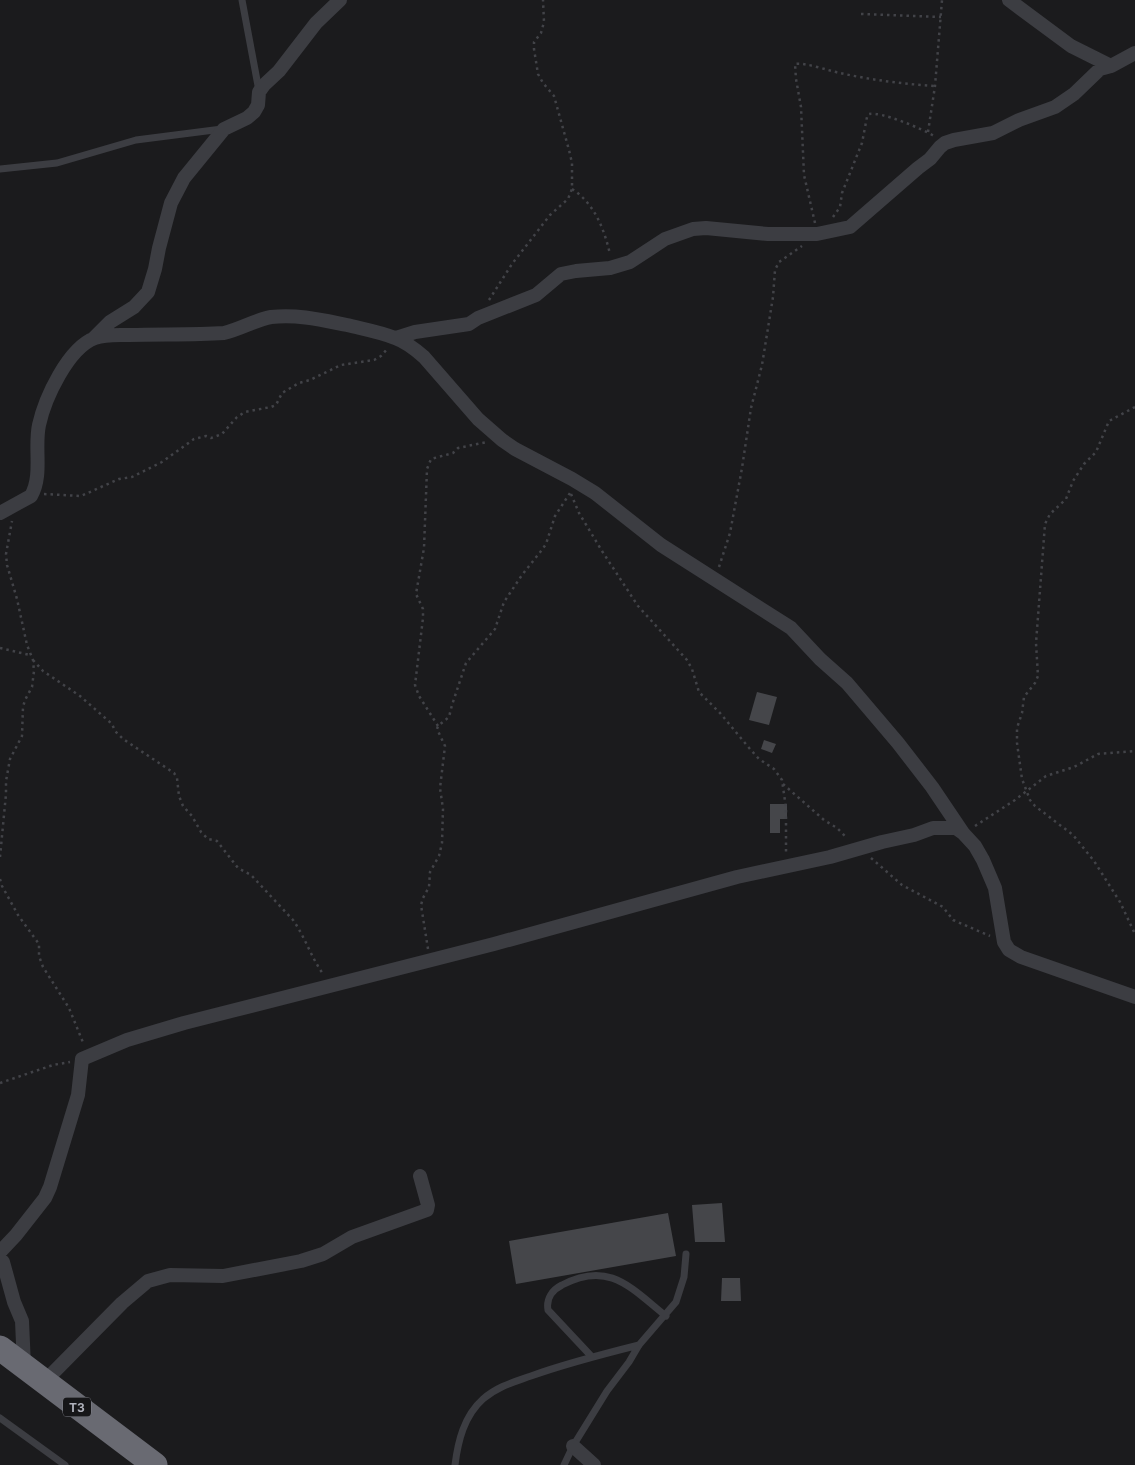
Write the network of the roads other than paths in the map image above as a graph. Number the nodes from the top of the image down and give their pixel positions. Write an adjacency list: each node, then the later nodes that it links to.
1 (242, 0): 6 (lane)
2 (340, 0): 6 (street)
3 (1009, 0): 5 (street)
4 (1135, 53): 5 (street)
5 (1111, 66): 10 (street)
6 (259, 92): 7 (street)
7 (224, 129): 8 (lane); 9 (street)
8 (0, 169)
9 (94, 338): 10 (street); 11 (street)
10 (399, 340): 12 (street)
11 (0, 513)
12 (963, 833): 13 (street); 16 (street)
13 (1135, 997)
14 (420, 1176): 22 (street)
15 (686, 1254): 17 (lane)
16 (1, 1259): 21 (street)
17 (666, 1316): 18 (lane); 20 (lane)
18 (639, 1345): 20 (lane); 24 (lane)
19 (0, 1348): 21 (highway, T3)
20 (592, 1357): 27 (lane)
21 (24, 1366): 22 (highway, T3)
22 (44, 1382): 26 (highway, T3)
23 (0, 1418): 25 (lane)
24 (573, 1446): 28 (lane); 29 (street)
25 (65, 1465)
26 (155, 1465)
27 (455, 1465)
28 (564, 1465)
29 (594, 1465)

